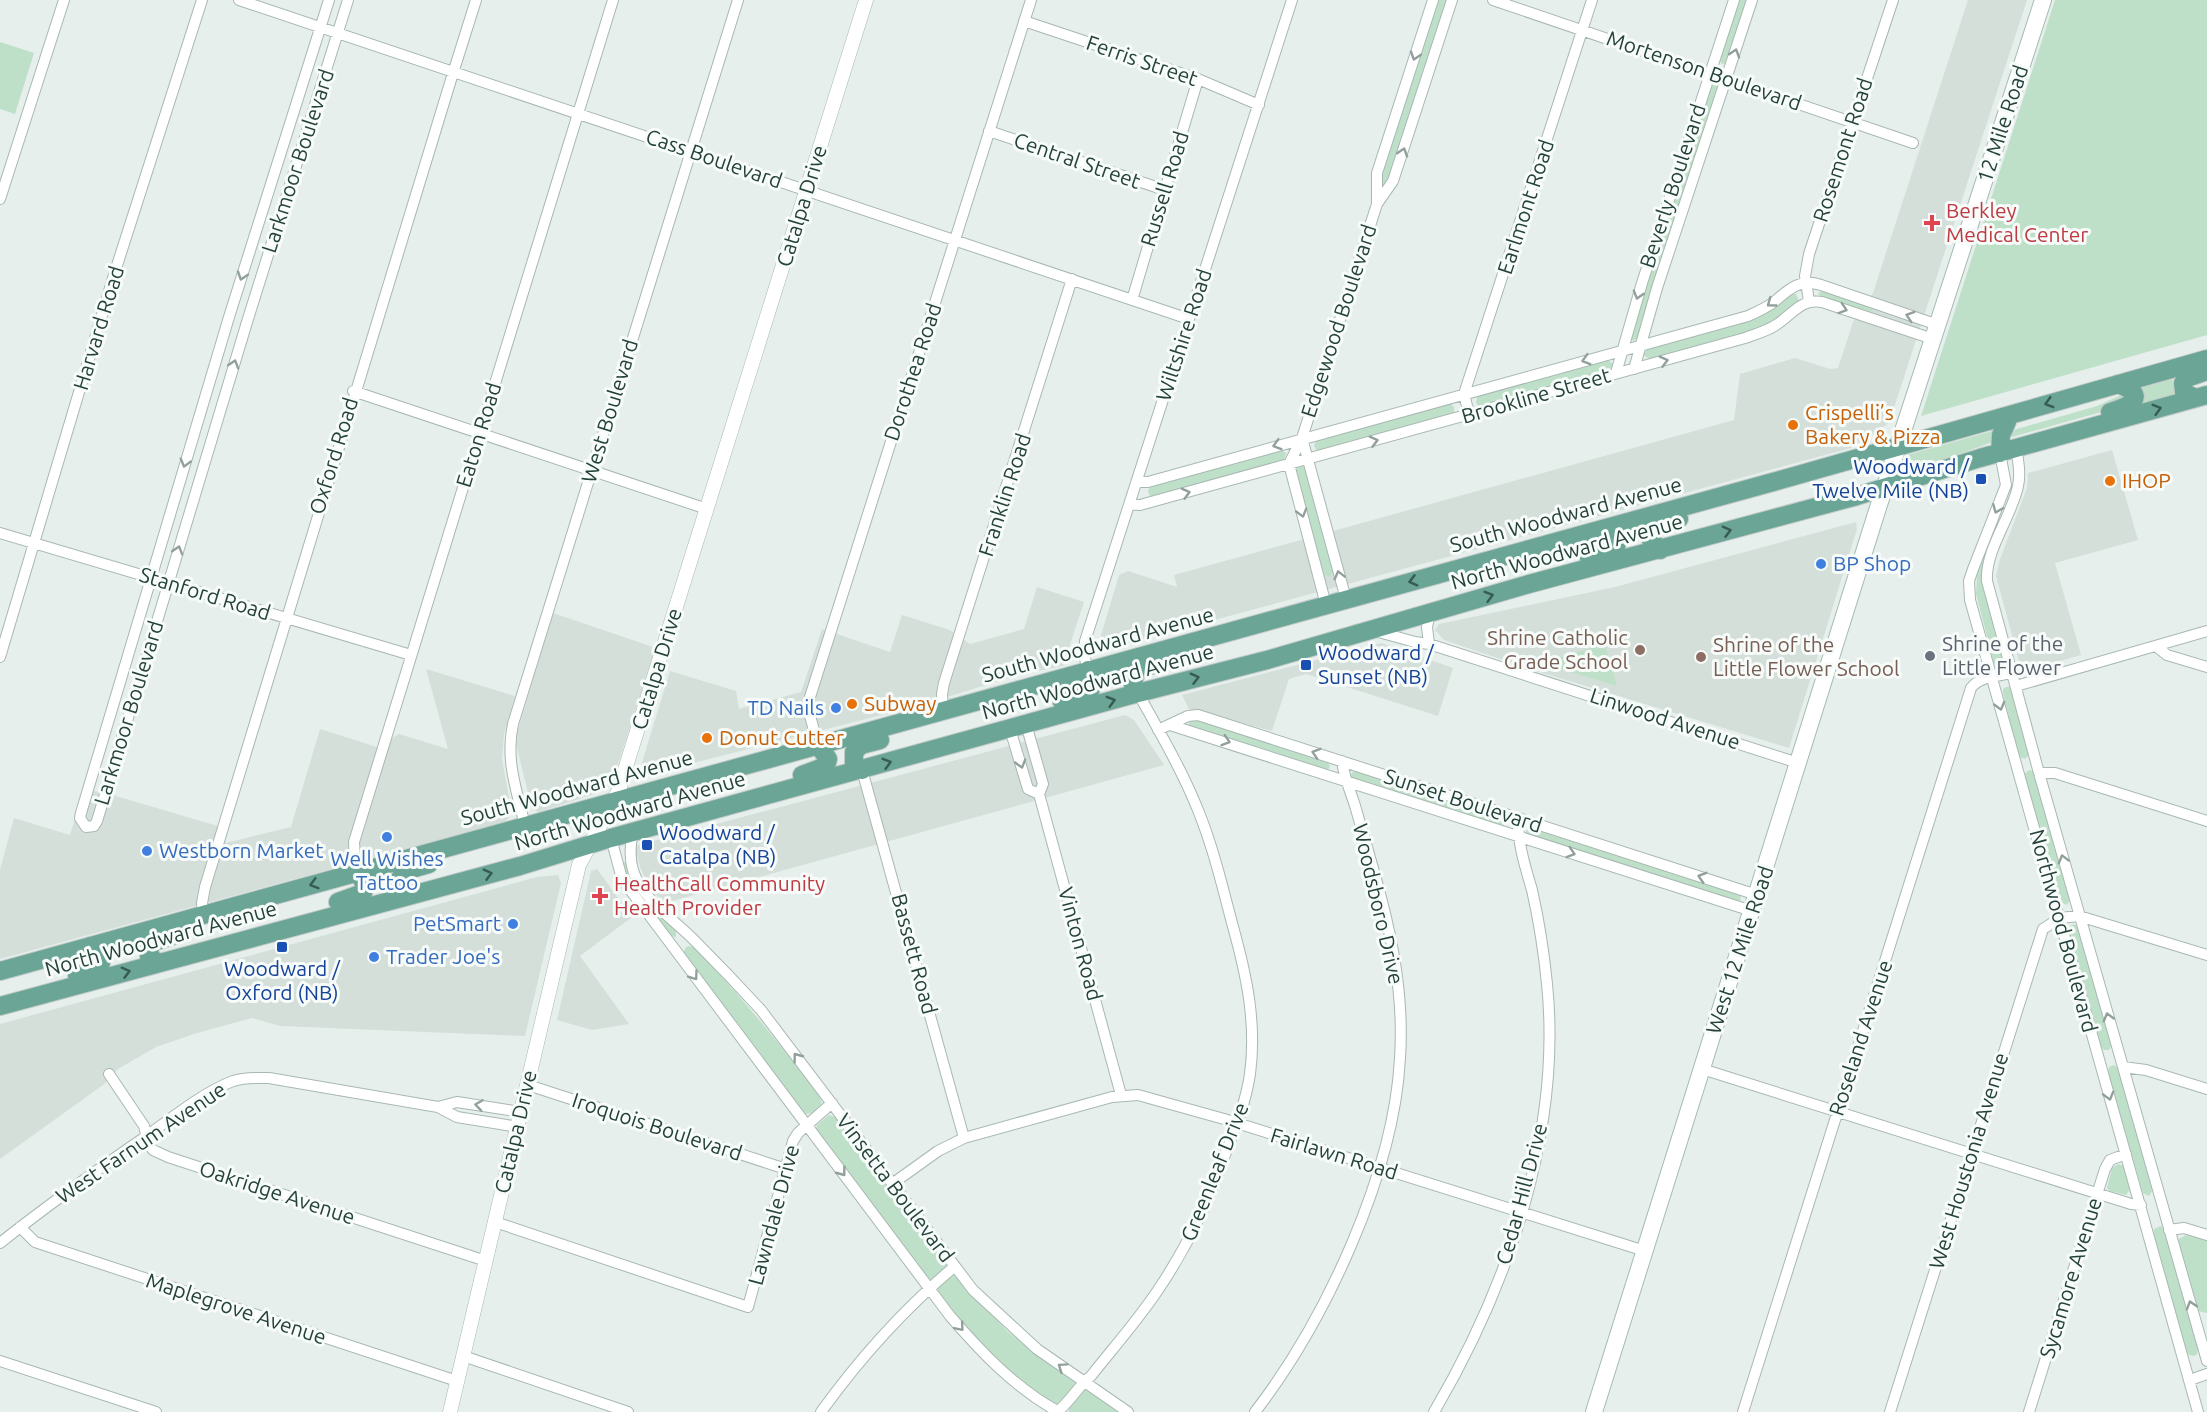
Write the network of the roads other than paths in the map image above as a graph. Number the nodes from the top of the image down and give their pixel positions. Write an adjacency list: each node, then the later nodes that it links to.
1 (64, 0): 36 (street)
2 (202, 0): 73 (street, Harvard Road)
3 (239, 0): 21 (street, Cass Boulevard)
4 (329, 0): 21 (street, Larkmoor Boulevard)
5 (348, 0): 23 (street, Larkmoor Boulevard)
6 (476, 0): 24 (street, Oxford Road)
7 (614, 0): 29 (street, Eaton Road)
8 (738, 0): 33 (street, West Boulevard)
9 (867, 0): 35 (street, Catalpa Drive)
10 (1031, 0): 20 (street, Dorothea Road)
11 (1292, 0): 28 (street, Wiltshire Road)
12 (1433, 0): 37 (street, Edgewood Boulevard, one-way to 37)
13 (1452, 0): 37 (street, Edgewood Boulevard, one-way to 13)
14 (1494, 0): 22 (street, Mortenson Boulevard)
15 (1592, 0): 22 (street, Earlmont Road)
16 (1734, 0): 25 (street, Beverly Boulevard)
17 (1752, 0): 27 (street, Beverly Boulevard, one-way to 17)
18 (1893, 0): 30 (street, Rosemont Road)
19 (2043, 0): 46 (main road, 12 Mile Road)
20 (1024, 21): 26 (street, Ferris Street); 31 (street, Dorothea Road)
21 (321, 27): 23 (street, Cass Boulevard); 43 (street, Larkmoor Boulevard, one-way to 43)
22 (1583, 30): 25 (street, Mortenson Boulevard); 55 (street, Earlmont Road)
23 (338, 33): 24 (street, Cass Boulevard); 45 (street, Larkmoor Boulevard)
24 (453, 72): 29 (street, Cass Boulevard); 54 (street, Oxford Road)
25 (1710, 74): 27 (street, Mortenson Boulevard); 48 (street, Beverly Boulevard, one-way to 48)
26 (1198, 79): 28 (street, Ferris Street); 34 (street, Russell Road)
27 (1726, 79): 30 (street, Mortenson Boulevard); 47 (street, Beverly Boulevard)
28 (1258, 105): 44 (street, Wiltshire Road)
29 (578, 114): 33 (street, Cass Boulevard); 59 (street, Eaton Road)
30 (1853, 122): 32 (street, Mortenson Boulevard); 40 (street, Rosemont Road)
31 (989, 131): 34 (street, Central Street); 38 (street, Dorothea Road)
32 (1913, 143)
33 (690, 151): 35 (street, Cass Boulevard); 66 (street, West Boulevard)
34 (1165, 190): 41 (street, Russell Road)
35 (806, 191): 38 (street, Cass Boulevard); 70 (street, Catalpa Drive)
36 (0, 199)
37 (1377, 204): 60 (street, Edgewood Boulevard)
38 (955, 241): 39 (street, Cass Boulevard); 99 (street, Dorothea Road)
39 (1072, 279): 41 (street, Cass Boulevard); 95 (street, Franklin Road)
40 (1805, 282): 42 (street, Rosemont Road); 46 (street, one-way to 40); 47 (street, Brookline Street, one-way to 47)
41 (1132, 300): 44 (street, Cass Boulevard)
42 (1809, 301): 46 (street, one-way to 46); 50 (street, Brookline Street, one-way to 42)
43 (229, 317): 45 (street); 75 (street, Larkmoor Boulevard, one-way to 75)
44 (1189, 319): 67 (street, Wiltshire Road)
45 (247, 322): 76 (street, Larkmoor Boulevard, one-way to 45)
46 (1935, 332): 61 (main road, 12 Mile Road)
47 (1639, 346): 48 (street, Brookline Street); 50 (street, Beverly Boulevard)
48 (1621, 351): 52 (street, Beverly Boulevard); 55 (street, Brookline Street, one-way to 55)
49 (2207, 359): 53 (main road, South Woodward Avenue)
50 (1634, 369): 52 (street, Brookline Street)
51 (2207, 371): 56 (main road)
52 (1616, 373): 57 (street, Brookline Street)
53 (2118, 384): 58 (main road, South Woodward Avenue, one-way to 58); 62 (main road)
54 (353, 391): 59 (street); 81 (street, Oxford Road)
55 (1464, 394): 57 (street); 60 (street, Brookline Street)
56 (2201, 397): 62 (main road, North Woodward Avenue, one-way to 56)
57 (1469, 414): 63 (street, Brookline Street, one-way to 57)
58 (2010, 415): 61 (main road, South Woodward Avenue); 62 (main road)
59 (479, 433): 66 (street); 87 (street, Eaton Road)
60 (1302, 438): 63 (street, Edgewood Boulevard); 64 (street, Edgewood Boulevard); 67 (street, Brookline Street, one-way to 67)
61 (1898, 447): 65 (main road, South Woodward Avenue); 68 (main road, 12 Mile Road)
62 (2008, 450): 68 (main road, North Woodward Avenue); 91 (street, Northwood Boulevard); 92 (street, Northwood Boulevard, one-way to 92)
63 (1308, 459): 64 (street, Brookline Street); 78 (street, Edgewood Boulevard, one-way to 63)
64 (1289, 464): 69 (street, Brookline Street, one-way to 64); 79 (street, one-way to 79)
65 (1821, 468): 71 (main road, South Woodward Avenue); 74 (main road)
66 (591, 470): 70 (street); 111 (street, West Boulevard)
67 (1137, 482): 69 (street, Wiltshire Road)
68 (1885, 487): 74 (main road, North Woodward Avenue, one-way to 68); 101 (main road, West 12 Mile Road)
69 (1130, 504): 90 (street, Wiltshire Road)
70 (707, 508): 107 (street, Catalpa Drive)
71 (1608, 528): 77 (main road); 78 (main road, South Woodward Avenue, one-way to 78)
72 (0, 533): 73 (street, Stanford Road)
73 (34, 543): 75 (street, Stanford Road); 88 (street, Harvard Road)
74 (1659, 550): 77 (main road, North Woodward Avenue)
75 (151, 578): 76 (street, Stanford Road); 76 (street, Larkmoor Boulevard)
76 (168, 583): 81 (street, Stanford Road)
77 (1529, 584): 80 (main road, North Woodward Avenue, one-way to 77)
78 (1346, 599): 79 (main road, South Woodward Avenue)
79 (1326, 605): 83 (main road, South Woodward Avenue)
80 (1430, 613): 82 (main road, North Woodward Avenue); 85 (street)
81 (285, 618): 87 (street, Stanford Road); 120 (street, Oxford Road)
82 (1372, 630): 85 (street, Linwood Avenue); 94 (main road, North Woodward Avenue, one-way to 82)
83 (1233, 631): 90 (main road, South Woodward Avenue); 94 (main road)
84 (2207, 631): 86 (street)
85 (1429, 644): 101 (street, Linwood Avenue)
86 (2157, 647): 89 (street); 93 (street)
87 (411, 655): 116 (street, Eaton Road)
88 (0, 657)
89 (2207, 668)
90 (1088, 670): 95 (main road, South Woodward Avenue); 97 (main road)
91 (2012, 673): 92 (street); 93 (street, Northwood Boulevard)
92 (1993, 677): 102 (street, Northwood Boulevard, one-way to 102); 145 (street, Roseland Avenue)
93 (2016, 686): 103 (street, Northwood Boulevard)
94 (1138, 693): 97 (main road, North Woodward Avenue, one-way to 94); 98 (street, Greenleaf Drive)
95 (943, 711): 99 (main road, South Woodward Avenue); 104 (main road)
96 (1170, 724): 98 (street, Sunset Boulevard); 100 (street, Sunset Boulevard, one-way to 96); 105 (street, Sunset Boulevard, one-way to 105)
97 (1018, 727): 104 (main road, North Woodward Avenue, one-way to 97); 106 (street, Vinton Road); 106 (street, Vinton Road, one-way to 106)
98 (1158, 730): 146 (street, Greenleaf Drive)
99 (818, 745): 107 (main road, South Woodward Avenue); 108 (main road)
100 (1342, 761): 105 (street, Woodsboro Drive); 109 (street, Sunset Boulevard)
101 (1798, 763): 119 (main road, West 12 Mile Road)
102 (2017, 766): 103 (street); 122 (street, Northwood Boulevard)
103 (2038, 768): 110 (street); 121 (street, Northwood Boulevard, one-way to 103)
104 (862, 770): 108 (main road, North Woodward Avenue); 150 (street, Bassett Road)
105 (1345, 780): 113 (street, Sunset Boulevard); 153 (street, Woodsboro Drive)
106 (1039, 794): 141 (street, Vinton Road)
107 (612, 802): 111 (main road, South Woodward Avenue); 115 (street, Catalpa Drive)
108 (694, 815): 112 (main road, North Woodward Avenue)
109 (1518, 819): 113 (street, Cedar Hill Drive); 119 (street, Sunset Boulevard, one-way to 109)
110 (2207, 821)
111 (525, 826): 116 (main road, South Woodward Avenue); 117 (main road)
112 (632, 833): 114 (main road, North Woodward Avenue); 123 (street, Vinsetta Boulevard)
113 (1518, 836): 119 (street, Sunset Boulevard, one-way to 119); 159 (street, Cedar Hill Drive)
114 (611, 838): 115 (main road, North Woodward Avenue); 126 (street, Vinsetta Boulevard)
115 (590, 845): 117 (main road, North Woodward Avenue, one-way to 115); 139 (street, Catalpa Drive)
116 (358, 872): 118 (main road, South Woodward Avenue, one-way to 118); 124 (main road)
117 (410, 894): 124 (main road, North Woodward Avenue)
118 (269, 897): 120 (main road, South Woodward Avenue); 129 (main road)
119 (1755, 903): 137 (main road, West 12 Mile Road)
120 (203, 915): 125 (main road, South Woodward Avenue)
121 (2079, 916): 122 (street); 128 (street); 134 (street, Northwood Boulevard, one-way to 121)
122 (2060, 918): 135 (street, Northwood Boulevard); 151 (street, West Houstonia Avenue)
123 (689, 935): 126 (street); 142 (street, Vinsetta Boulevard, one-way to 123)
124 (235, 942): 129 (main road, North Woodward Avenue)
125 (90, 946): 127 (main road, South Woodward Avenue); 132 (main road)
126 (674, 948): 147 (street, Vinsetta Boulevard, one-way to 147)
127 (72, 951): 130 (main road, South Woodward Avenue); 131 (main road)
128 (2207, 955)
129 (158, 963): 133 (main road, North Woodward Avenue, one-way to 129)
130 (0, 971)
131 (0, 983)
132 (0, 996)
133 (0, 1006)
134 (2119, 1055): 135 (street); 136 (street, Northwood Boulevard)
135 (2099, 1061): 152 (street, Northwood Boulevard, one-way to 152)
136 (2122, 1067): 140 (street); 157 (street, Northwood Boulevard)
137 (1702, 1069): 145 (street); 165 (main road, West 12 Mile Road)
138 (109, 1074): 149 (street, Oakridge Avenue)
139 (528, 1085): 144 (street, Catalpa Drive); 154 (street, Iroquois Boulevard)
140 (2207, 1089)
141 (1121, 1095): 146 (street, Fairlawn Road); 150 (street, Fairlawn Road)
142 (832, 1103): 147 (street, Lawndale Drive); 155 (street, Vinsetta Boulevard)
143 (438, 1107): 144 (street, West Farnum Avenue, one-way to 143); 148 (street, West Farnum Avenue); 149 (street, West Farnum Avenue)
144 (521, 1112): 148 (street, Catalpa Drive)
145 (1838, 1112): 151 (street); 187 (street, Roseland Avenue)
146 (1237, 1124): 153 (street, Fairlawn Road); 176 (street, Greenleaf Drive)
147 (806, 1125): 154 (street, Lawndale Drive); 168 (street, Vinsetta Boulevard, one-way to 168)
148 (518, 1127): 160 (street, Catalpa Drive)
149 (146, 1136): 161 (street, West Farnum Avenue); 166 (street, Oakridge Avenue)
150 (964, 1138): 155 (street, Fairlawn Road)
151 (1972, 1154): 156 (street); 188 (street, West Houstonia Avenue)
152 (2126, 1154): 156 (street, Sycamore Avenue); 158 (street, Northwood Boulevard)
153 (1379, 1168): 159 (street, Fairlawn Road); 184 (street, Woodsboro Drive)
154 (786, 1169): 160 (street, Lawndale Drive)
155 (892, 1185): 167 (street, Vinsetta Boulevard)
156 (2097, 1193): 158 (street); 189 (street, Sycamore Avenue)
157 (2163, 1209): 158 (street); 162 (street, Northwood Boulevard)
158 (2142, 1210): 174 (street, Northwood Boulevard)
159 (1521, 1213): 165 (street, Fairlawn Road); 185 (street, Cedar Hill Drive)
160 (495, 1222): 166 (street, Catalpa Drive)
161 (20, 1227): 164 (street, West Farnum Avenue); 175 (street, Maplegrove Avenue)
162 (2169, 1230): 163 (street); 169 (street, Northwood Boulevard, one-way to 162)
163 (2207, 1235)
164 (0, 1243)
165 (1645, 1251): 186 (main road, West 12 Mile Road)
166 (486, 1261): 170 (street, Catalpa Drive)
167 (954, 1267): 168 (street); 176 (street, Vinsetta Boulevard, one-way to 167)
168 (930, 1288): 181 (street); 182 (street, Vinsetta Boulevard, one-way to 182)
169 (2205, 1341): 172 (street, Northwood Boulevard)
170 (463, 1356): 175 (street, Catalpa Drive); 180 (street)
171 (0, 1361): 178 (street)
172 (2207, 1361)
173 (2207, 1374): 174 (street)
174 (2190, 1380): 177 (street, Northwood Boulevard)
175 (457, 1381): 179 (street, Catalpa Drive)
176 (1083, 1382): 182 (street, Greenleaf Drive); 183 (street, Vinsetta Boulevard)
177 (2196, 1411)
178 (156, 1412)
179 (450, 1412)
180 (628, 1412)
181 (821, 1412)
182 (1058, 1412)
183 (1128, 1412)
184 (1255, 1412)
185 (1434, 1412)
186 (1594, 1412)
187 (1743, 1412)
188 (1890, 1412)
189 (2029, 1412)

